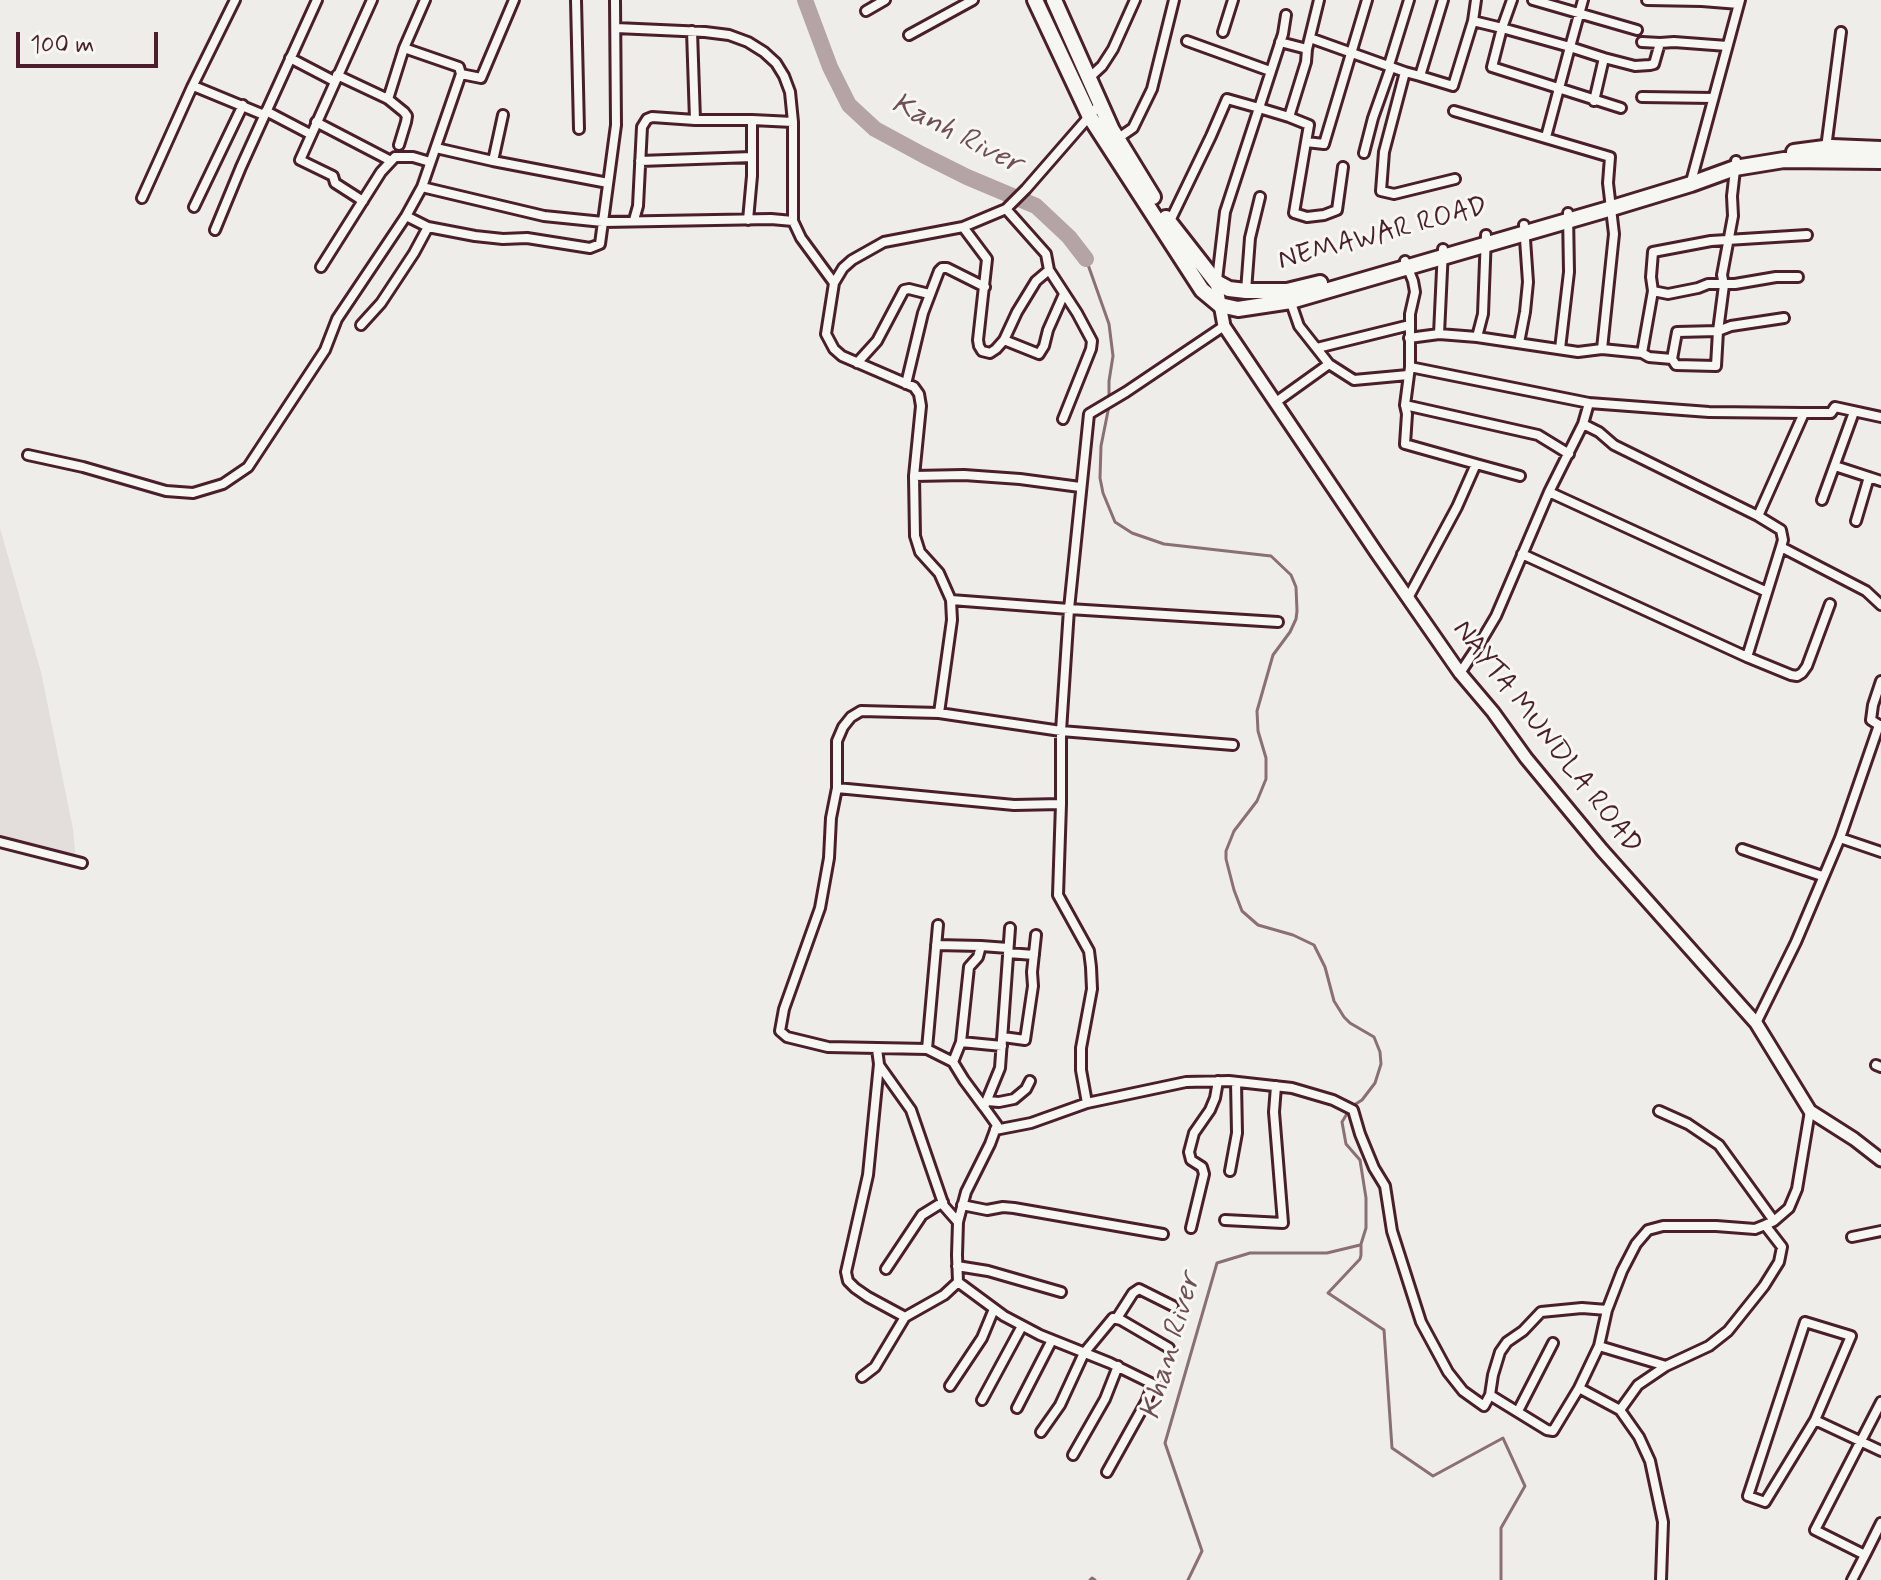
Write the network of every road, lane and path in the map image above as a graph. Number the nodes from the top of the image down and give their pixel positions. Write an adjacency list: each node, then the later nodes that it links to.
1 (235, 0): 55 (street)
2 (317, 0): 46 (street)
3 (372, 0): 53 (street)
4 (425, 0): 43 (street)
5 (514, 0): 51 (street)
6 (576, 0): 74 (street)
7 (615, 0): 29 (street)
8 (885, 0): 25 (street)
9 (973, 0): 35 (street)
10 (1035, 0): 68 (highway)
11 (1054, 0): 54 (highway)
12 (1135, 0): 54 (street)
13 (1174, 0): 77 (street)
14 (1233, 0): 33 (street)
15 (1319, 0): 36 (street)
16 (1367, 0): 45 (street)
17 (1409, 0): 48 (street)
18 (1443, 0): 52 (street)
19 (1476, 0): 28 (street)
20 (1512, 0): 30 (street)
21 (1533, 0): 26 (street)
22 (1583, 0): 26 (street)
23 (1647, 0): 24 (street)
24 (1740, 2): 41 (street)
25 (866, 11)
26 (1579, 14): 31 (street); 42 (street)
27 (1286, 15): 38 (street)
28 (1473, 21): 30 (street); 52 (street)
29 (616, 28): 32 (street); 94 (street)
30 (1502, 28): 42 (street); 56 (street)
31 (1637, 30)
32 (692, 31): 70 (street); 73 (street)
33 (1223, 32)
34 (1841, 32): 81 (street)
35 (909, 35)
36 (1310, 38): 44 (street); 45 (street)
37 (1187, 41): 49 (street)
38 (1280, 42): 44 (street); 49 (street)
39 (1642, 42): 40 (street)
40 (1660, 43): 41 (street); 47 (street)
41 (1727, 46): 58 (street)
42 (1570, 47): 47 (street); 56 (street)
43 (404, 48): 51 (street); 59 (street)
44 (1307, 49): 69 (street)
45 (1351, 52): 48 (street); 78 (street)
46 (290, 58): 53 (street); 66 (street)
47 (1604, 58): 60 (street)
48 (1390, 66): 50 (street); 83 (street)
49 (1270, 71): 63 (street)
50 (1405, 72): 52 (street); 93 (street)
51 (461, 74): 80 (street)
52 (1420, 76)
53 (336, 78): 59 (street); 72 (street)
54 (1089, 78): 61 (highway)
55 (192, 87): 62 (street); 97 (street)
56 (1560, 88): 60 (street); 76 (street)
57 (1642, 97): 58 (street)
58 (1713, 98): 92 (street)
59 (388, 99): 79 (street)
60 (1594, 101): 64 (street)
61 (1100, 104): 68 (street); 77 (highway)
62 (243, 105): 66 (street); 100 (street)
63 (1259, 108): 69 (street); 107 (street); 122 (street)
64 (1621, 108)
65 (1454, 111): 76 (street)
66 (265, 113): 75 (street); 112 (street)
67 (503, 115): 86 (street)
68 (1090, 117): 101 (street); 130 (highway)
69 (1289, 117): 78 (street)
70 (695, 120): 71 (street); 87 (street)
71 (752, 120): 73 (street); 84 (street)
72 (316, 122): 75 (street); 85 (street)
73 (793, 122): 108 (street)
74 (579, 129)
75 (310, 134): 98 (street)
76 (1546, 137): 99 (street)
77 (1117, 139): 107 (highway)
78 (1306, 142): 91 (street)
79 (399, 145)
80 (436, 148): 86 (street); 89 (street)
81 (1826, 148): 82 (highway, NEMAWAR ROAD); 90 (highway, NEMAWAR ROAD)
82 (1881, 149)
83 (1364, 153)
84 (752, 157): 87 (street); 105 (street)
85 (391, 161): 89 (street); 98 (street)
86 (493, 161): 94 (street)
87 (640, 161): 104 (street)
88 (1881, 161): 90 (highway, NEMAWAR ROAD)
89 (430, 162): 95 (street)
90 (1735, 164): 92 (highway, NEMAWAR ROAD); 99 (highway, NEMAWAR ROAD); 115 (street)
91 (1343, 167)
92 (1692, 178): 99 (highway, NEMAWAR ROAD)
93 (1455, 179)
94 (608, 183): 106 (street)
95 (422, 187): 102 (street); 106 (street)
96 (1260, 197): 125 (street)
97 (142, 198)
98 (363, 201): 118 (street)
99 (1612, 204): 103 (highway, NEMAWAR ROAD); 143 (street)
100 (194, 207)
101 (1006, 209): 110 (street); 119 (street)
102 (406, 216): 109 (street); 159 (street)
103 (1568, 216): 111 (highway, NEMAWAR ROAD); 142 (street)
104 (634, 220): 105 (street); 106 (street)
105 (748, 220): 108 (street)
106 (603, 222): 109 (street)
107 (1169, 223): 122 (highway)
108 (795, 225): 120 (street)
109 (428, 227): 132 (street)
110 (963, 227): 120 (street); 124 (street)
111 (1524, 229): 114 (highway, NEMAWAR ROAD); 140 (street)
112 (215, 230)
113 (1807, 235): 115 (street)
114 (1486, 240): 116 (highway, NEMAWAR ROAD); 137 (street)
115 (1727, 242): 123 (street); 126 (street)
116 (1443, 253): 117 (highway, NEMAWAR ROAD); 136 (street)
117 (1406, 264): 129 (highway, NEMAWAR ROAD); 133 (street)
118 (321, 267)
119 (1049, 270): 128 (street); 139 (street)
120 (838, 275): 146 (street)
121 (1798, 277): 123 (street)
122 (1216, 282): 125 (highway, NEMAWAR ROAD); 130 (main road, NAYTA MUNDLA ROAD)
123 (1724, 285): 126 (street); 135 (street)
124 (985, 287): 127 (street); 139 (street)
125 (1246, 291): 129 (highway, NEMAWAR ROAD)
126 (1653, 291): 144 (street)
127 (929, 294): 146 (street); 149 (street)
128 (1064, 294): 139 (street); 156 (street)
129 (1289, 296): 130 (highway, NEMAWAR ROAD); 141 (street)
130 (1220, 305): 134 (main road, NAYTA MUNDLA ROAD)
131 (1784, 318): 135 (street)
132 (361, 325)
133 (1410, 325): 138 (street); 141 (street)
134 (1224, 326): 150 (main road, NAYTA MUNDLA ROAD); 166 (street)
135 (1718, 331): 145 (street); 145 (street)
136 (1439, 334): 137 (street); 138 (street)
137 (1477, 337): 140 (street)
138 (1409, 338): 148 (street)
139 (1004, 340)
140 (1519, 343): 142 (street)
141 (1317, 348): 147 (street)
142 (1560, 349): 143 (street)
143 (1602, 349): 144 (street)
144 (1642, 353): 145 (street)
145 (1672, 359)
146 (857, 363): 149 (street)
147 (1329, 364): 148 (street); 150 (street)
148 (1409, 371): 151 (street); 152 (street)
149 (906, 384): 162 (street)
150 (1276, 402): 174 (main road, NAYTA MUNDLA ROAD)
151 (1589, 403): 154 (street); 157 (street)
152 (1405, 405): 158 (street); 160 (street)
153 (1854, 412): 154 (street); 155 (street); 161 (street)
154 (1804, 413): 169 (street)
155 (1881, 417)
156 (1063, 419)
157 (1583, 424): 158 (street); 169 (street)
158 (1569, 454): 167 (street)
159 (28, 455)
160 (1476, 464): 163 (street); 174 (street)
161 (1835, 466): 164 (street); 168 (street)
162 (914, 476): 166 (street); 175 (street)
163 (1520, 476)
164 (1869, 477): 165 (street); 170 (street)
165 (1881, 481)
166 (1080, 487): 178 (street)
167 (1549, 492): 172 (street); 173 (street)
168 (1822, 500)
169 (1758, 516): 171 (street)
170 (1856, 521)
171 (1781, 547): 173 (street); 177 (street)
172 (1522, 554): 180 (street); 181 (street)
173 (1767, 592): 180 (street)
174 (1408, 598): 181 (main road, NAYTA MUNDLA ROAD)
175 (951, 600): 178 (street); 183 (street)
176 (1830, 604): 180 (street)
177 (1881, 605)
178 (1069, 609): 179 (street); 185 (street)
179 (1278, 622)
180 (1747, 657)
181 (1460, 673): 202 (main road, NAYTA MUNDLA ROAD)
182 (1881, 681): 184 (street)
183 (939, 713): 185 (street); 187 (street)
184 (1880, 725): 189 (street)
185 (1061, 731): 186 (street); 188 (street)
186 (1233, 745)
187 (837, 788): 188 (street); 205 (street)
188 (1061, 804): 213 (street)
189 (1840, 838): 192 (street); 194 (street)
190 (0, 842): 193 (street)
191 (1742, 849): 194 (street)
192 (1881, 852)
193 (82, 863)
194 (1822, 876): 202 (street)
195 (938, 925): 198 (street)
196 (1010, 928): 200 (street)
197 (1036, 935): 201 (street)
198 (936, 945): 199 (street); 206 (street)
199 (981, 946): 200 (street); 203 (street)
200 (1008, 951): 201 (street); 204 (street)
201 (1034, 955): 204 (street)
202 (1756, 1023): 216 (main road, NAYTA MUNDLA ROAD)
203 (961, 1042): 204 (street); 207 (street)
204 (1002, 1042): 214 (street)
205 (877, 1049): 206 (street); 208 (street)
206 (927, 1049): 207 (street)
207 (953, 1062): 214 (street)
208 (879, 1064): 220 (street); 236 (street)
209 (1030, 1081): 214 (street)
210 (1218, 1081): 211 (street); 213 (street); 225 (street)
211 (1236, 1082): 212 (street); 219 (street)
212 (1276, 1086): 222 (street); 249 (street)
213 (1087, 1103): 217 (street)
214 (986, 1104): 217 (street)
215 (1659, 1111): 223 (street)
216 (1810, 1111): 218 (main road, NAYTA MUNDLA ROAD); 223 (street)
217 (995, 1130): 221 (street)
218 (1881, 1160)
219 (1230, 1171)
220 (943, 1202): 224 (street); 230 (street)
221 (962, 1205): 224 (street); 227 (street)
222 (1225, 1220)
223 (1773, 1221): 235 (street); 245 (street)
224 (958, 1222): 229 (street)
225 (1191, 1228)
226 (1881, 1231): 228 (street)
227 (1163, 1234)
228 (1852, 1237)
229 (957, 1266): 231 (street); 232 (street)
230 (886, 1269)
231 (958, 1282): 234 (street); 236 (street)
232 (1061, 1292)
233 (1173, 1306): 237 (street)
234 (994, 1309): 238 (street); 247 (street)
235 (1607, 1310): 241 (street); 249 (street)
236 (905, 1317): 246 (street)
237 (1117, 1318): 242 (street); 243 (street)
238 (1022, 1326): 239 (street); 250 (street)
239 (1052, 1340): 243 (street); 252 (street)
240 (1553, 1343): 254 (street)
241 (1599, 1346): 245 (street); 248 (street)
242 (1169, 1348)
243 (1084, 1353): 244 (street); 256 (street)
244 (1118, 1366): 259 (street); 260 (street)
245 (1666, 1366): 253 (street)
246 (862, 1377)
247 (950, 1386)
248 (1579, 1388): 253 (street); 254 (street)
249 (1490, 1395): 254 (street)
250 (982, 1400)
251 (1881, 1402): 257 (street)
252 (1017, 1408)
253 (1620, 1410): 263 (street)
254 (1518, 1411)
255 (1815, 1420): 255 (street); 257 (street)
256 (1041, 1432)
257 (1861, 1441): 258 (street); 262 (street)
258 (1881, 1451)
259 (1073, 1455)
260 (1107, 1472)
261 (1881, 1523): 262 (street)
262 (1865, 1555): 264 (street)
263 (1661, 1580)
264 (1852, 1580)

